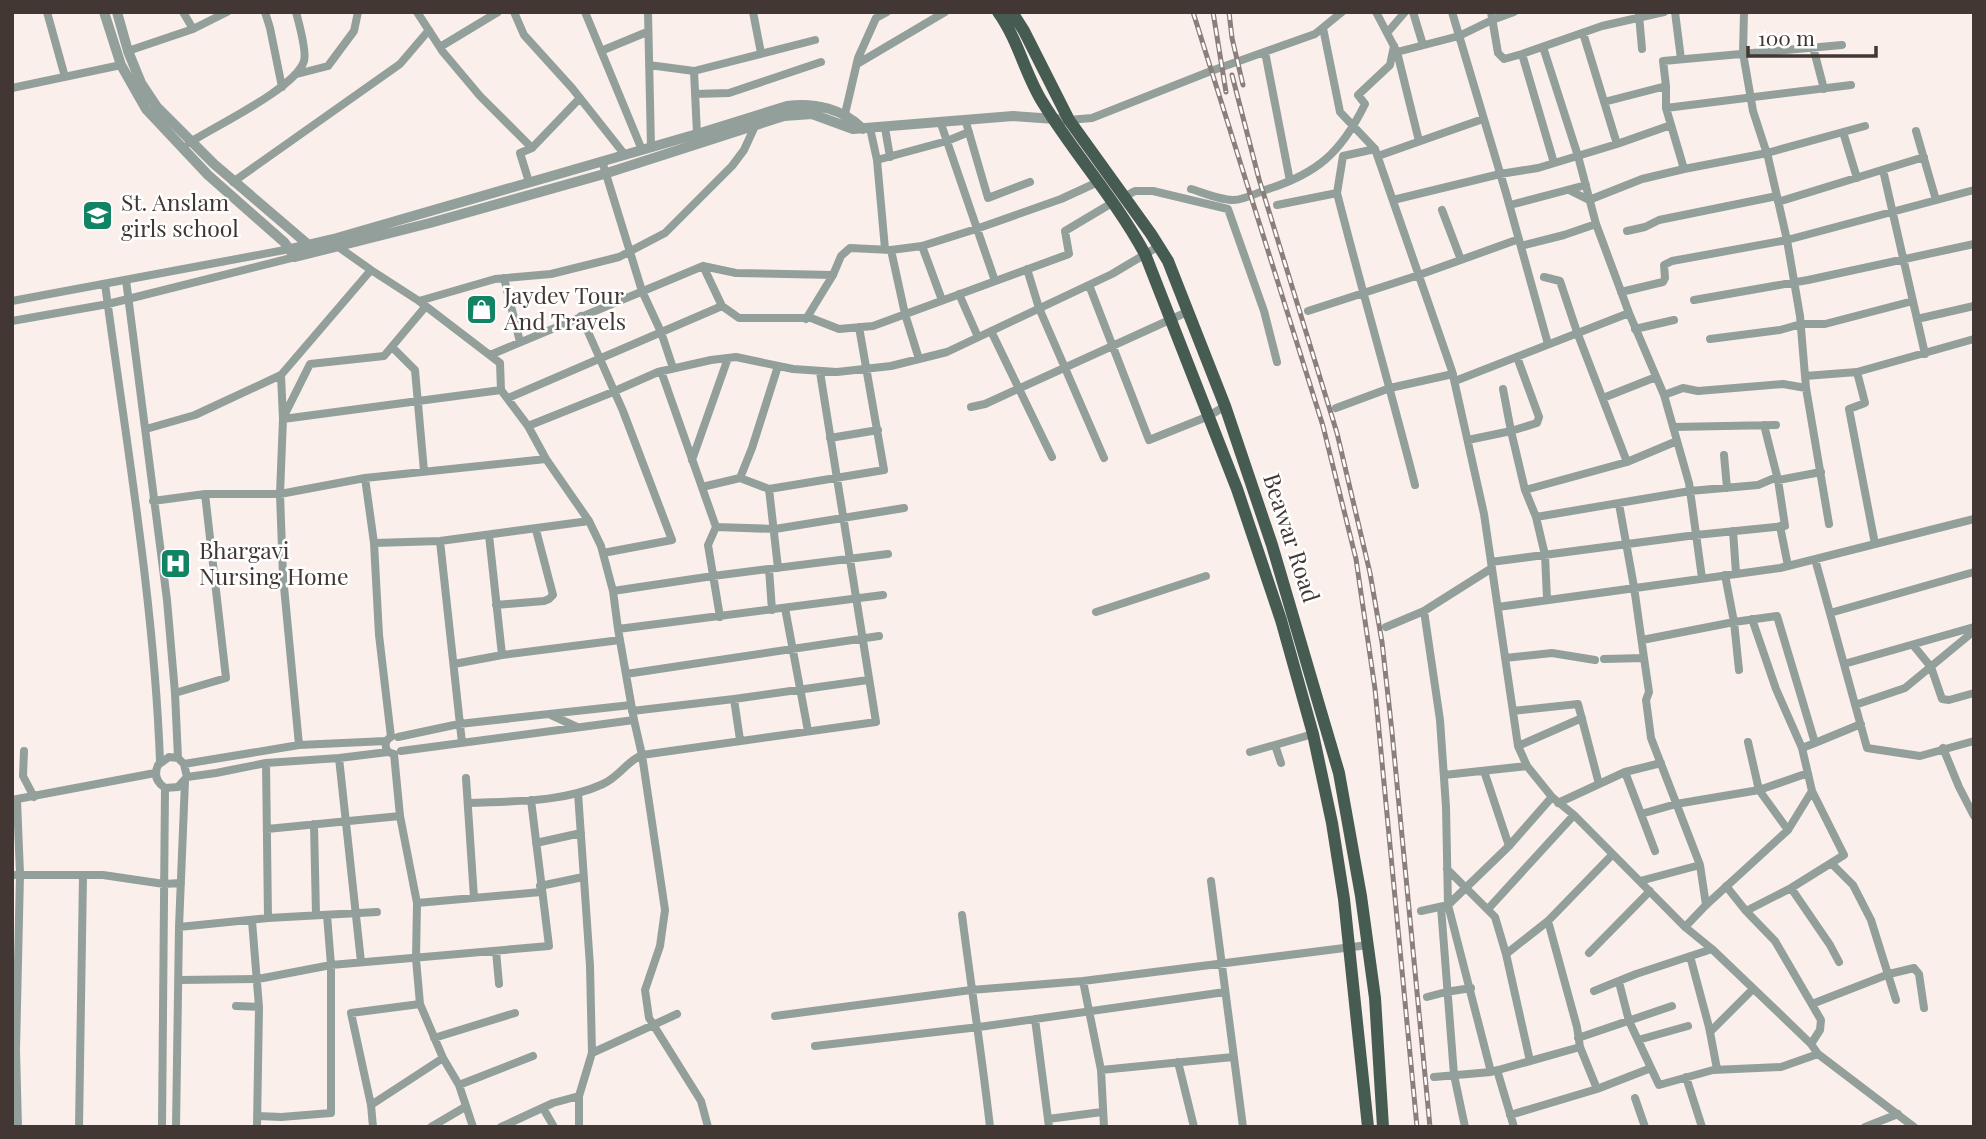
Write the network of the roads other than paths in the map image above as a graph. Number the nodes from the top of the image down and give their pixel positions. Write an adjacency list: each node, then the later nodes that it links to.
1 (47, 12): 58 (street)
2 (104, 12): 54 (street)
3 (117, 12): 45 (street)
4 (183, 12): 31 (street)
5 (226, 12): 31 (street)
6 (265, 12): 61 (street)
7 (296, 12): 57 (street)
8 (358, 12): 57 (street)
9 (498, 12): 40 (street)
10 (514, 12): 65 (street)
11 (585, 12): 46 (street)
12 (753, 12): 48 (street)
13 (887, 12): 53 (street)
14 (945, 12): 53 (street)
15 (998, 12): 72 (main road, Beawar Road)
16 (1012, 12): 73 (main road, Beawar Road)
17 (1342, 12): 30 (street)
18 (1376, 12): 34 (street)
19 (1405, 12): 34 (street)
20 (1413, 12): 38 (street)
21 (1452, 12): 36 (street)
22 (1514, 12): 29 (street)
23 (1664, 12): 28 (street)
24 (1675, 12): 51 (street)
25 (1744, 12): 49 (street)
26 (420, 13): 32 (street)
27 (651, 13): 33 (street)
28 (1639, 15): 35 (street); 44 (street)
29 (1491, 16): 36 (street); 50 (street)
30 (1323, 28): 47 (street); 77 (street)
31 (193, 29): 45 (street)
32 (429, 30): 40 (street); 105 (street)
33 (647, 32): 46 (street); 55 (street)
34 (1387, 33): 43 (street)
35 (1583, 33): 41 (street); 67 (street)
36 (1459, 36): 38 (street); 71 (street)
37 (815, 40): 48 (street)
38 (1423, 45): 43 (street)
39 (1842, 45): 42 (street)
40 (440, 47): 89 (street)
41 (1543, 47): 50 (street); 94 (street)
42 (1813, 47): 49 (street); 63 (street)
43 (1396, 49): 77 (street); 86 (street)
44 (1642, 49)
45 (128, 51): 87 (street)
46 (601, 51): 90 (street)
47 (1265, 52): 73 (street); 106 (street)
48 (761, 53): 56 (street)
49 (1743, 53): 51 (street); 66 (street)
50 (1522, 54): 99 (street)
51 (1681, 59): 60 (street)
52 (821, 62): 64 (street)
53 (858, 64): 69 (street)
54 (121, 65): 58 (street); 87 (street)
55 (649, 65): 56 (street); 90 (street)
56 (694, 71): 64 (street)
57 (297, 74): 61 (street)
58 (65, 78): 62 (street)
59 (1851, 85): 63 (street)
60 (1666, 86): 67 (street); 68 (street)
61 (282, 87): 87 (street)
62 (12, 88)
63 (1824, 89): 66 (street)
64 (695, 94): 84 (street)
65 (580, 98): 89 (street); 93 (street)
66 (1751, 98): 68 (street); 92 (street)
67 (1604, 102): 88 (street)
68 (1666, 108): 75 (street)
69 (845, 114): 80 (street); 84 (street)
70 (965, 119): 72 (street); 74 (street); 82 (street)
71 (1483, 119): 86 (street); 103 (street)
72 (1054, 120): 73 (street); 109 (main road, Beawar Road)
73 (1069, 120): 116 (main road, Beawar Road)
74 (940, 121): 79 (street); 85 (street)
75 (1671, 125): 88 (street); 100 (street)
76 (755, 126): 80 (street); 102 (street); 135 (street)
77 (1354, 126): 91 (street); 106 (street)
78 (1865, 126): 83 (street)
79 (885, 128): 80 (street); 95 (street)
80 (867, 129): 97 (street)
81 (1916, 131): 96 (street)
82 (968, 132): 85 (street); 108 (street)
83 (1843, 132): 92 (street); 104 (street)
84 (698, 134): 90 (street)
85 (947, 141): 95 (street); 125 (street)
86 (1419, 141): 91 (street)
87 (187, 145): 105 (street); 136 (street)
88 (1617, 145): 94 (street)
89 (532, 148): 107 (street)
90 (647, 148): 93 (street)
91 (1377, 152): 114 (street); 117 (street)
92 (1767, 153): 100 (street); 115 (street)
93 (625, 155): 98 (street)
94 (1578, 156): 99 (street); 110 (street)
95 (890, 157): 97 (street)
96 (1924, 157): 101 (street); 119 (street)
97 (877, 160): 134 (street)
98 (602, 161): 102 (street); 107 (street)
99 (1554, 163): 103 (street)
100 (1684, 169): 118 (street)
101 (1882, 170): 104 (street); 123 (street)
102 (604, 174): 130 (street); 135 (street)
103 (1500, 174): 117 (street); 121 (street)
104 (1857, 177): 115 (street)
105 (233, 181): 133 (street)
106 (1290, 181): 111 (street)
107 (529, 182): 133 (street)
108 (1030, 182)
109 (1098, 182): 116 (main road, Beawar Road); 125 (street)
110 (1586, 185): 112 (street); 118 (street)
111 (1191, 190)
112 (1569, 190): 118 (street); 121 (street)
113 (1974, 190): 119 (street)
114 (1337, 193): 120 (street); 154 (street)
115 (1778, 199): 126 (street); 127 (street)
116 (1118, 200): 132 (main road, Beawar Road); 137 (main road, Beawar Road); 141 (street); 195 (street)
117 (1393, 200): 144 (street)
118 (1589, 200): 124 (street)
119 (1936, 200): 123 (street)
120 (1277, 205)
121 (1510, 205): 128 (street)
122 (1443, 210): 139 (street)
123 (1893, 211): 127 (street); 138 (street)
124 (1595, 224): 128 (street); 153 (street)
125 (976, 229): 131 (street); 148 (street)
126 (1627, 231)
127 (1787, 240): 149 (street); 153 (street)
128 (1520, 242): 139 (street); 186 (street)
129 (1974, 244): 138 (street)
130 (337, 246): 133 (street); 142 (street)
131 (922, 246): 134 (street); 157 (street)
132 (1158, 246): 137 (street); 167 (main road, Beawar Road)
133 (312, 248): 136 (street)
134 (888, 249): 143 (street); 169 (street)
135 (629, 252): 146 (street); 152 (street)
136 (292, 253): 147 (street); 156 (street)
137 (1145, 254): 151 (street); 173 (main road, Beawar Road)
138 (1904, 259): 149 (street); 160 (street)
139 (1461, 260): 144 (street)
140 (703, 266): 143 (street); 152 (street); 163 (street)
141 (1027, 269): 148 (street); 165 (street)
142 (371, 270): 161 (street); 203 (street)
143 (833, 275): 171 (street)
144 (1419, 275): 154 (street); 206 (street)
145 (1544, 277): 181 (street)
146 (504, 278): 161 (street); 185 (street)
147 (126, 280): 150 (street); 156 (street)
148 (995, 281): 155 (street)
149 (1794, 282): 158 (street); 176 (street)
150 (105, 284): 159 (street); 162 (street)
151 (1089, 285): 165 (street); 187 (street)
152 (642, 291): 170 (street); 180 (street)
153 (1621, 292): 168 (street)
154 (1362, 293): 166 (street); 207 (street)
155 (959, 294): 157 (street); 182 (street)
156 (128, 299): 162 (street); 226 (street)
157 (942, 300): 169 (street)
158 (1694, 300)
159 (12, 301)
160 (1913, 301): 172 (street); 176 (street)
161 (423, 303): 188 (street); 190 (street)
162 (108, 304): 175 (street); 350 (street)
163 (722, 306): 171 (street); 180 (street)
164 (1974, 306): 172 (street)
165 (1039, 308): 179 (street); 198 (street)
166 (1308, 311)
167 (1187, 312): 173 (street); 217 (main road, Beawar Road)
168 (1629, 313): 178 (street); 181 (street)
169 (905, 314): 177 (street); 194 (street)
170 (581, 316): 185 (street); 193 (street)
171 (806, 318): 177 (street)
172 (1917, 318): 189 (street)
173 (1171, 319): 187 (street); 220 (main road, Beawar Road)
174 (1674, 320): 178 (street)
175 (12, 321)
176 (1801, 324): 183 (street); 204 (street)
177 (859, 327): 199 (street)
178 (1635, 329): 205 (street)
179 (991, 331): 182 (street); 209 (street)
180 (661, 332): 193 (street); 197 (street)
181 (1577, 332): 186 (street); 215 (street)
182 (978, 337): 194 (street)
183 (1710, 339)
184 (1974, 339): 189 (street)
185 (520, 342): 190 (street)
186 (1548, 344): 191 (street)
187 (1113, 346): 198 (street); 220 (street)
188 (392, 347): 216 (street); 221 (street)
189 (1924, 354): 202 (street)
190 (490, 355): 211 (street)
191 (1517, 357): 206 (street); 228 (street)
192 (728, 358): 196 (street); 197 (street); 236 (street)
193 (600, 359): 212 (street); 214 (street)
194 (919, 359): 199 (street)
195 (1278, 362)
196 (778, 366): 201 (street); 241 (street)
197 (673, 368): 200 (street)
198 (1065, 368): 209 (street); 234 (street)
199 (865, 369): 201 (street); 227 (street)
200 (661, 371): 212 (street); 236 (street)
201 (820, 372): 229 (street)
202 (1857, 372): 204 (street); 270 (street)
203 (281, 375): 221 (street); 226 (street)
204 (1805, 376): 208 (street)
205 (1656, 377): 213 (street); 215 (street)
206 (1454, 378): 207 (street); 230 (street)
207 (1390, 388): 219 (street); 244 (street)
208 (1806, 388): 213 (street); 239 (street)
209 (1018, 389): 218 (street); 233 (street)
210 (1503, 389): 228 (street)
211 (501, 390): 214 (street); 216 (street)
212 (615, 391): 224 (street); 271 (street)
213 (1664, 395): 225 (street)
214 (508, 398): 224 (street)
215 (1603, 398): 237 (street)
216 (418, 401): 221 (street); 238 (street)
217 (1225, 406): 220 (street); 321 (main road, Beawar Road)
218 (971, 407)
219 (1336, 408)
220 (1209, 416): 323 (main road, Beawar Road)
221 (283, 419): 251 (street)
222 (1765, 425): 223 (street); 225 (street); 243 (street)
223 (1776, 425)
224 (528, 426): 235 (street)
225 (1673, 427): 231 (street)
226 (146, 429): 252 (street)
227 (878, 430): 229 (street); 242 (street)
228 (1511, 431): 230 (street); 248 (street)
229 (830, 438): 242 (street)
230 (1468, 440): 276 (street)
231 (1677, 441): 237 (street); 249 (street)
232 (1724, 455): 246 (street)
233 (1052, 457)
234 (1104, 458)
235 (546, 459): 238 (street); 258 (street)
236 (692, 460): 245 (street)
237 (1627, 461): 248 (street)
238 (424, 471): 240 (street)
239 (1821, 472): 243 (street); 259 (street)
240 (365, 478): 251 (street); 268 (street)
241 (740, 478): 245 (street); 247 (street)
242 (836, 478): 247 (street); 256 (street)
243 (1778, 479): 246 (street); 260 (street)
244 (1415, 485)
245 (702, 487): 261 (street)
246 (1727, 488): 249 (street)
247 (769, 489): 262 (street)
248 (1525, 490): 255 (street)
249 (1690, 491): 253 (street); 266 (street)
250 (205, 494): 251 (street); 252 (street); 319 (street)
251 (280, 495): 340 (street)
252 (153, 501): 319 (street)
253 (1619, 504): 255 (street); 269 (street)
254 (904, 508): 256 (street)
255 (1536, 517): 273 (street)
256 (842, 518): 262 (street); 274 (street)
257 (1974, 519): 270 (street)
258 (589, 521): 263 (street); 271 (street)
259 (1829, 524)
260 (1780, 526): 264 (street); 277 (street)
261 (716, 527): 262 (street); 282 (street)
262 (775, 529): 278 (street)
263 (536, 530): 265 (street); 290 (street)
264 (1733, 531): 266 (street); 280 (street)
265 (489, 535): 267 (street); 290 (street)
266 (1696, 535): 269 (street); 284 (street)
267 (440, 541): 268 (street); 312 (street)
268 (374, 543): 334 (street)
269 (1627, 544): 273 (street); 285 (street)
270 (1875, 544): 275 (street)
271 (603, 553): 286 (street)
272 (888, 554): 274 (street)
273 (1545, 555): 276 (street); 289 (street)
274 (849, 559): 278 (street); 288 (street)
275 (1815, 559): 277 (street); 296 (street)
276 (1492, 565): 291 (street); 294 (street)
277 (1788, 566): 280 (street)
278 (773, 568): 282 (street); 293 (street)
279 (1974, 572): 296 (street)
280 (1736, 573): 281 (street)
281 (1726, 575): 284 (street); 299 (street)
282 (713, 576): 286 (street); 297 (street)
283 (1206, 576): 295 (street)
284 (1702, 578): 285 (street)
285 (1634, 587): 289 (street); 306 (street)
286 (613, 591): 301 (street)
287 (883, 595): 288 (street)
288 (856, 599): 292 (street); 304 (street)
289 (1547, 599): 291 (street)
290 (496, 606): 309 (street)
291 (1498, 607): 310 (street)
292 (785, 608): 293 (street); 308 (street)
293 (772, 610): 297 (street)
294 (1424, 611): 300 (street); 360 (street)
295 (1096, 612)
296 (1830, 612): 313 (street)
297 (720, 617): 301 (street)
298 (1752, 619): 299 (street); 339 (street); 343 (street)
299 (1734, 622): 306 (street); 315 (street)
300 (1386, 627)
301 (618, 629): 305 (street)
302 (1974, 629): 307 (street); 314 (street)
303 (879, 636): 304 (street)
304 (862, 638): 308 (street); 317 (street)
305 (620, 640): 309 (street); 316 (street)
306 (1642, 640): 311 (street)
307 (1913, 645): 313 (street); 314 (street)
308 (792, 649): 316 (street); 318 (street)
309 (502, 655): 312 (street)
310 (1505, 658): 311 (street); 325 (street)
311 (1644, 658): 354 (street)
312 (454, 664): 329 (street)
313 (1844, 664): 324 (street)
314 (1931, 667): 320 (street); 324 (street)
315 (1739, 670)
316 (626, 674): 326 (street)
317 (868, 680): 318 (street); 332 (street)
318 (801, 690): 322 (street); 332 (street)
319 (175, 693): 351 (street)
320 (1974, 693)
321 (1318, 698): 323 (main road); 421 (main road, Beawar Road)
322 (734, 699): 326 (street); 335 (street)
323 (1304, 702): 333 (main road, Beawar Road)
324 (1856, 705): 330 (street)
325 (1513, 711): 328 (street); 342 (street)
326 (632, 712): 327 (street); 331 (street); 348 (street)
327 (548, 714): 329 (street); 331 (street)
328 (1582, 718): 342 (street); 363 (street)
329 (459, 724): 334 (street); 338 (street)
330 (1861, 724): 339 (street); 344 (street)
331 (577, 727): 338 (street)
332 (808, 731): 335 (street)
333 (1313, 734): 341 (street); 422 (main road, Beawar Road)
334 (392, 738): 340 (street); 346 (street); 346 (street)
335 (740, 740): 348 (street)
336 (1974, 741): 344 (street)
337 (1748, 742): 365 (street)
338 (462, 743): 346 (street)
339 (1815, 743): 343 (street)
340 (299, 745): 351 (street)
341 (1275, 745): 347 (street); 353 (street)
342 (1518, 746): 355 (street)
343 (1802, 748): 359 (street)
344 (1943, 748): 377 (street)
345 (23, 751): 368 (street)
346 (394, 752): 349 (street); 376 (street)
347 (1251, 752)
348 (642, 755): 367 (street); 459 (street)
349 (339, 758): 352 (street); 378 (street)
350 (160, 761): 351 (street); 358 (street)
351 (181, 761): 362 (street)
352 (266, 763): 362 (street); 381 (street)
353 (1281, 763)
354 (1661, 763): 357 (street); 373 (street)
355 (1527, 766): 356 (street); 371 (street)
356 (1484, 771): 360 (street); 385 (street)
357 (1625, 772): 363 (street); 374 (street)
358 (155, 773): 364 (street); 368 (street)
359 (1808, 773): 365 (street); 366 (street)
360 (1444, 775): 390 (street)
361 (466, 778): 372 (street)
362 (186, 779): 364 (street); 396 (street)
363 (1599, 784): 371 (street)
364 (165, 788): 397 (street)
365 (1759, 790): 373 (street); 382 (street)
366 (1812, 791): 382 (street); 388 (street)
367 (578, 793): 370 (street); 383 (street)
368 (34, 797): 369 (street)
369 (14, 800): 380 (street)
370 (531, 800): 372 (street); 384 (street)
371 (1555, 800): 375 (street); 385 (street)
372 (468, 803): 403 (street)
373 (1676, 804): 374 (street); 389 (street)
374 (1641, 814): 386 (street)
375 (1574, 815): 387 (street); 407 (street)
376 (400, 816): 378 (street); 404 (street)
377 (1974, 816)
378 (346, 821): 379 (street); 411 (street)
379 (314, 824): 381 (street); 412 (street)
380 (15, 826): 391 (street)
381 (267, 829): 415 (street)
382 (1788, 830): 398 (street)
383 (580, 832): 384 (street); 393 (street)
384 (536, 843): 401 (street)
385 (1509, 846): 399 (street)
386 (1655, 851)
387 (1612, 855): 395 (street); 417 (street)
388 (1830, 863): 400 (street); 433 (street)
389 (1700, 865): 395 (street); 405 (street)
390 (1447, 869): 399 (street); 406 (street)
391 (16, 875): 392 (street); 418 (street)
392 (83, 876): 397 (street); 497 (street)
393 (583, 877): 401 (street); 469 (street)
394 (1211, 881): 431 (street)
395 (1640, 881): 402 (street)
396 (181, 883): 397 (street); 419 (street)
397 (164, 884): 498 (street)
398 (1726, 886): 405 (street); 409 (street)
399 (1465, 887): 406 (street); 407 (street)
400 (1791, 888): 409 (street); 430 (street)
401 (541, 889): 403 (street); 424 (street)
402 (1650, 891): 420 (street); 425 (street)
403 (474, 898): 404 (street)
404 (417, 904): 428 (street)
405 (1706, 905): 420 (street)
406 (1445, 906): 408 (street); 439 (street); 443 (street)
407 (1488, 909): 426 (street)
408 (1421, 911)
409 (1746, 911): 448 (street)
410 (377, 912): 411 (street)
411 (356, 913): 413 (street); 429 (street)
412 (317, 915): 413 (street); 415 (street)
413 (327, 915): 432 (street)
414 (962, 915): 440 (street)
415 (268, 918): 416 (street)
416 (252, 921): 419 (street); 434 (street)
417 (1548, 921): 426 (street); 465 (street)
418 (15, 924): 468 (street)
419 (179, 927): 435 (street)
420 (1685, 927): 423 (street)
421 (1368, 945): 422 (street); 514 (main road, Beawar Road)
422 (1349, 948): 431 (street); 513 (main road, Beawar Road)
423 (1712, 949): 427 (street); 441 (street)
424 (496, 951): 428 (street); 438 (street)
425 (1589, 953)
426 (1506, 954): 474 (street)
427 (1690, 956): 437 (street); 462 (street)
428 (416, 959): 429 (street); 447 (street)
429 (361, 962): 432 (street)
430 (1839, 962)
431 (1222, 963): 436 (street); 442 (street)
432 (331, 965): 434 (street); 494 (street)
433 (1889, 974): 446 (street); 448 (street); 452 (street)
434 (258, 979): 435 (street); 451 (street)
435 (179, 981): 499 (street)
436 (1083, 981): 440 (street); 453 (street)
437 (1619, 982): 444 (street); 458 (street)
438 (499, 984)
439 (1471, 988): 443 (street); 479 (street)
440 (971, 989): 456 (street); 461 (street)
441 (1753, 989): 462 (street); 466 (street)
442 (1224, 992): 453 (street); 472 (street)
443 (1446, 992): 445 (street); 480 (street)
444 (1594, 992)
445 (1427, 997)
446 (1896, 1000)
447 (420, 1004): 463 (street); 487 (street)
448 (1812, 1004): 466 (street)
449 (236, 1006): 451 (street)
450 (1672, 1006): 458 (street)
451 (259, 1007): 493 (street)
452 (1924, 1008)
453 (1088, 1012): 457 (street); 478 (street)
454 (515, 1013): 463 (street)
455 (677, 1014): 459 (street)
456 (775, 1016)
457 (1035, 1019): 461 (street); 495 (street)
458 (1629, 1021): 464 (street); 465 (street)
459 (654, 1026): 469 (street); 508 (street)
460 (1688, 1026): 464 (street)
461 (979, 1027): 467 (street); 509 (street)
462 (1710, 1032): 477 (street)
463 (434, 1038): 473 (street)
464 (1637, 1040): 476 (street)
465 (1579, 1043): 474 (street); 484 (street)
466 (1811, 1044): 470 (street)
467 (815, 1046)
468 (14, 1050): 496 (street)
469 (592, 1053): 485 (street)
470 (1818, 1054): 477 (street); 491 (street)
471 (533, 1056): 483 (street)
472 (1233, 1057): 475 (street); 512 (street)
473 (443, 1058): 483 (street); 487 (street)
474 (1530, 1061): 479 (street)
475 (1178, 1062): 478 (street); 511 (street)
476 (1651, 1068): 482 (street); 484 (street)
477 (1717, 1069): 482 (street)
478 (1101, 1070): 490 (street)
479 (1494, 1071): 480 (street); 492 (street)
480 (1454, 1075): 481 (street); 515 (street)
481 (1434, 1077)
482 (1686, 1077): 518 (street)
483 (459, 1085): 488 (street)
484 (1597, 1089): 492 (street)
485 (579, 1096): 489 (street); 507 (street)
486 (1635, 1098): 517 (street)
487 (371, 1105): 502 (street)
488 (465, 1107): 503 (street); 504 (street)
489 (543, 1108): 505 (street); 506 (street)
490 (1102, 1112): 495 (street); 510 (street)
491 (1898, 1114): 519 (street); 520 (street)
492 (1510, 1115): 516 (street)
493 (258, 1116): 494 (street); 500 (street)
494 (281, 1117): 501 (street)
495 (1048, 1123)
496 (18, 1127)
497 (79, 1127)
498 (162, 1127)
499 (177, 1127)
500 (257, 1127)
501 (281, 1127)
502 (373, 1127)
503 (431, 1127)
504 (473, 1127)
505 (501, 1127)
506 (554, 1127)
507 (579, 1127)
508 (708, 1127)
509 (990, 1127)
510 (1104, 1127)
511 (1194, 1127)
512 (1243, 1127)
513 (1368, 1127)
514 (1383, 1127)
515 (1465, 1127)
516 (1514, 1127)
517 (1645, 1127)
518 (1702, 1127)
519 (1865, 1127)
520 (1914, 1127)

